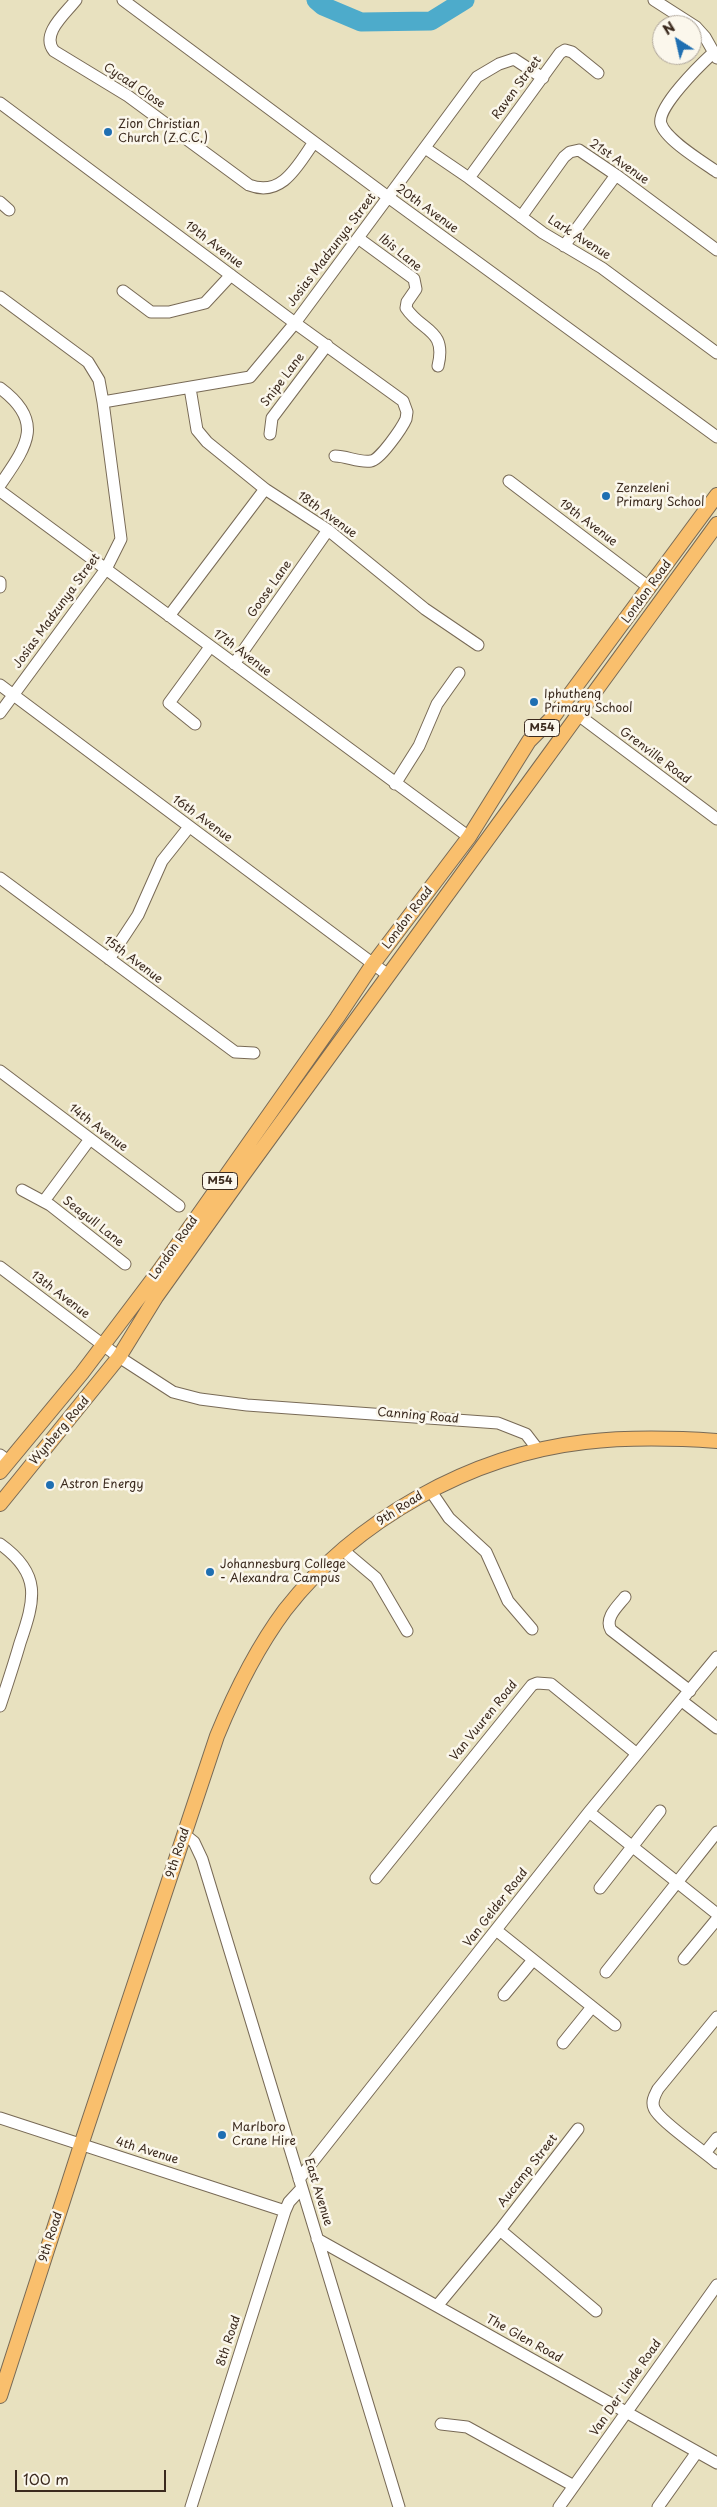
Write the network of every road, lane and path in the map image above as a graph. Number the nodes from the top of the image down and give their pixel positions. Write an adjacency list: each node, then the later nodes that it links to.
1 (76, 0): 8 (street, Cycad Close)
2 (123, 0): 8 (street, 20th Avenue)
3 (654, 0): 4 (street)
4 (715, 56): 10 (street)
5 (598, 73): 6 (street, Raven Street)
6 (543, 78): 9 (street, Josias Madzunya Street); 12 (street, Raven Street)
7 (2, 109): 18 (street, 19th Avenue)
8 (314, 142): 13 (street, 20th Avenue)
9 (425, 148): 12 (street, Lark Avenue); 13 (street, Josias Madzunya Street)
10 (717, 172)
11 (616, 175): 14 (street, 21st Avenue); 16 (street); 17 (street, 21st Avenue)
12 (469, 178): 14 (street, Lark Avenue)
13 (388, 197): 15 (street, Josias Madzunya Street); 29 (street, 20th Avenue)
14 (521, 217): 16 (street, Lark Avenue)
15 (358, 238): 21 (street, Josias Madzunya Street); 24 (street, Ibis Lane)
16 (564, 246): 23 (street, Lark Avenue)
17 (717, 250)
18 (231, 275): 19 (street); 21 (street, 19th Avenue)
19 (123, 291)
20 (0, 297): 27 (street, Josias Madzunya Street)
21 (295, 323): 22 (street, 19th Avenue); 26 (street, Josias Madzunya Street)
22 (327, 345): 28 (street, Snipe Lane); 30 (street, 19th Avenue)
23 (717, 353)
24 (438, 366)
25 (0, 388): 32 (street)
26 (190, 388): 27 (street, Josias Madzunya Street); 33 (street, 18th Avenue)
27 (103, 402): 38 (street, Josias Madzunya Street)
28 (270, 434)
29 (717, 437)
30 (335, 456)
31 (509, 481): 41 (street, 19th Avenue)
32 (0, 486)
33 (265, 489): 37 (street, 18th Avenue); 42 (street)
34 (0, 491): 38 (street, 17th Avenue)
35 (717, 495): 41 (main road, London Road / M54)
36 (717, 524): 50 (main road, London Road / M54)
37 (328, 530): 43 (street, 18th Avenue); 45 (street, Goose Lane)
38 (106, 569): 42 (street, 17th Avenue); 48 (street, Josias Madzunya Street)
39 (0, 582): 40 (street)
40 (0, 586)
41 (650, 588): 55 (main road, London Road / M54)
42 (169, 616): 44 (street, 17th Avenue)
43 (478, 645)
44 (210, 647): 45 (street, 17th Avenue); 51 (street)
45 (234, 664): 52 (street, 17th Avenue)
46 (459, 673): 52 (street)
47 (0, 685): 48 (street, 16th Avenue)
48 (13, 695): 49 (street, Josias Madzunya Street); 54 (street, 16th Avenue)
49 (0, 713)
50 (577, 714): 53 (street, Grenville Road); 59 (main road, London Road / M54)
51 (195, 724)
52 (395, 784): 55 (street, 17th Avenue)
53 (717, 819)
54 (189, 827): 57 (street); 58 (street, 16th Avenue)
55 (469, 837): 58 (main road, London Road / M54)
56 (0, 878): 57 (street, 15th Avenue)
57 (109, 959): 60 (street, 15th Avenue)
58 (373, 964): 59 (street, 16th Avenue); 68 (main road, London Road / M54)
59 (388, 975): 69 (main road, London Road / M54)
60 (254, 1053)
61 (2, 1076): 62 (street, 14th Avenue)
62 (90, 1139): 64 (street, Seagull Lane); 65 (street, 14th Avenue)
63 (22, 1190): 64 (street, Seagull Lane)
64 (44, 1201): 66 (street, Seagull Lane)
65 (179, 1206)
66 (125, 1264)
67 (0, 1267): 68 (street, 13th Avenue)
68 (104, 1345): 69 (street, 13th Avenue); 72 (main road, Wynberg Road / M54)
69 (119, 1357): 71 (street, Canning Road); 74 (main road, Wynberg Road / M54)
70 (717, 1442): 71 (main road)
71 (539, 1451): 73 (main road, 9th Road)
72 (3, 1462)
73 (430, 1490): 76 (main road, 9th Road); 78 (street)
74 (0, 1504)
75 (0, 1544): 83 (street)
76 (344, 1551): 79 (street); 89 (main road, 9th Road)
77 (625, 1597): 81 (street)
78 (532, 1629)
79 (407, 1631)
80 (717, 1657): 81 (street, Van Gelder Road)
81 (690, 1691): 82 (street, Van Gelder Road)
82 (682, 1701): 84 (street); 85 (street, Van Gelder Road)
83 (0, 1706)
84 (717, 1728)
85 (637, 1754): 87 (street, Van Gelder Road); 91 (street, Van Vuuren Road)
86 (660, 1811): 90 (street)
87 (589, 1812): 90 (street); 96 (street, Van Gelder Road)
88 (717, 1832): 92 (street)
89 (184, 1834): 108 (main road, 9th Road); 111 (street, East Avenue)
90 (632, 1847): 92 (street); 93 (street)
91 (376, 1878)
92 (676, 1883): 94 (street); 99 (street)
93 (600, 1888)
94 (717, 1914)
95 (717, 1919): 97 (street)
96 (496, 1930): 98 (street); 111 (street, Van Gelder Road)
97 (684, 1959)
98 (533, 1960): 100 (street); 101 (street)
99 (606, 1972)
100 (504, 1995)
101 (592, 2007): 103 (street); 104 (street)
102 (717, 2017): 109 (street)
103 (615, 2024)
104 (563, 2043)
105 (0, 2118): 108 (street, 4th Avenue)
106 (578, 2129): 113 (street, Aucamp Street)
107 (717, 2138): 109 (street)
108 (81, 2145): 112 (street, 4th Avenue); 118 (main road, 9th Road)
109 (705, 2153): 110 (street)
110 (717, 2162)
111 (301, 2184): 112 (street, 8th Road); 114 (street, East Avenue)
112 (285, 2211): 124 (street, 8th Road)
113 (500, 2230): 116 (street, Aucamp Street); 117 (street)
114 (318, 2239): 116 (street, The Glen Road); 125 (street, East Avenue)
115 (717, 2284): 119 (street, Van Der Linde Road)
116 (437, 2306): 119 (street, The Glen Road)
117 (596, 2311)
118 (0, 2396)
119 (626, 2411): 121 (street, The Glen Road); 123 (street, Van Der Linde Road)
120 (441, 2424): 123 (street)
121 (697, 2452): 122 (street, The Glen Road); 127 (street)
122 (717, 2463)
123 (574, 2486): 126 (street, Van Der Linde Road)
124 (190, 2507)
125 (399, 2507)
126 (559, 2507)
127 (658, 2507)

